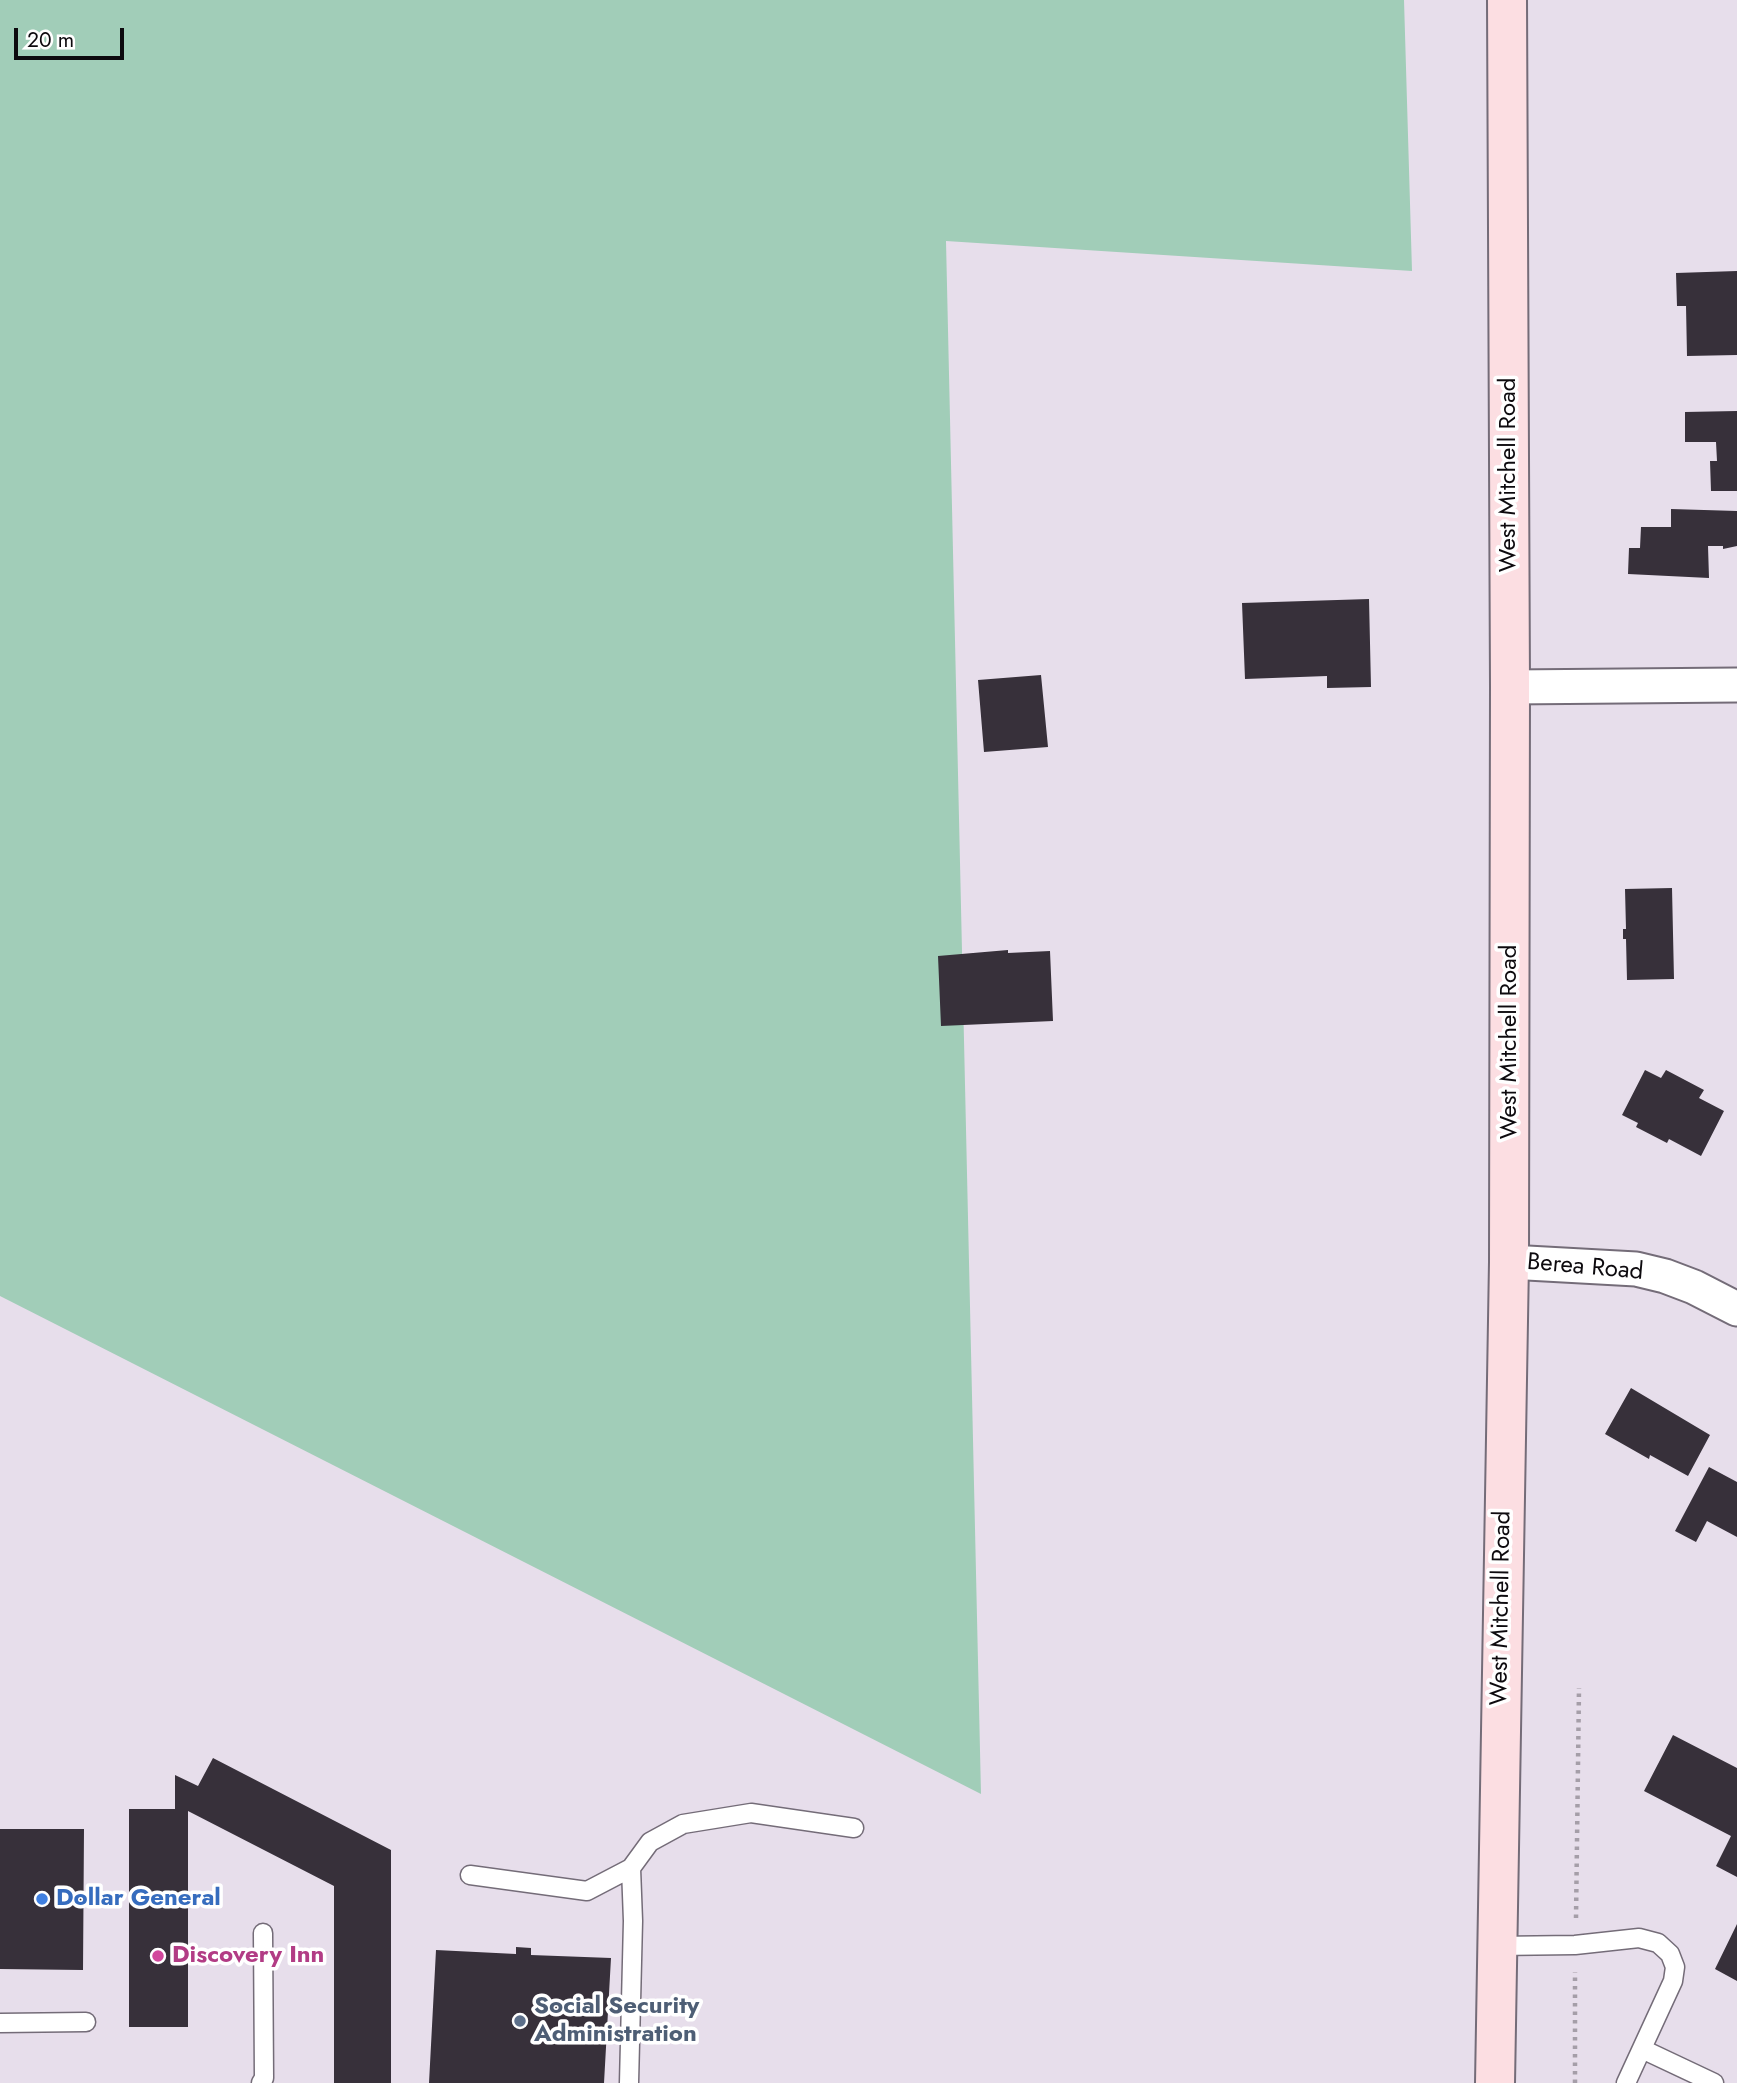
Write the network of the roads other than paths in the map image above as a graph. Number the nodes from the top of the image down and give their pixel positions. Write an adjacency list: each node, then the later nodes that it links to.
1 (1507, 0): 3 (main road, West Mitchell Road)
2 (1737, 685): 3 (street)
3 (1510, 687): 4 (main road, West Mitchell Road)
4 (1509, 1262): 5 (street, Berea Road); 10 (main road, West Mitchell Road)
5 (1737, 1309)
6 (854, 1828): 7 (lane)
7 (631, 1868): 8 (lane); 15 (lane)
8 (470, 1875)
9 (263, 1933): 14 (lane)
10 (1496, 1946): 13 (lane); 16 (main road, West Mitchell Road)
11 (86, 2022): 12 (lane)
12 (0, 2024)
13 (1642, 2049): 17 (lane); 18 (lane)
14 (261, 2083)
15 (629, 2083)
16 (1494, 2083)
17 (1626, 2083)
18 (1714, 2083)

